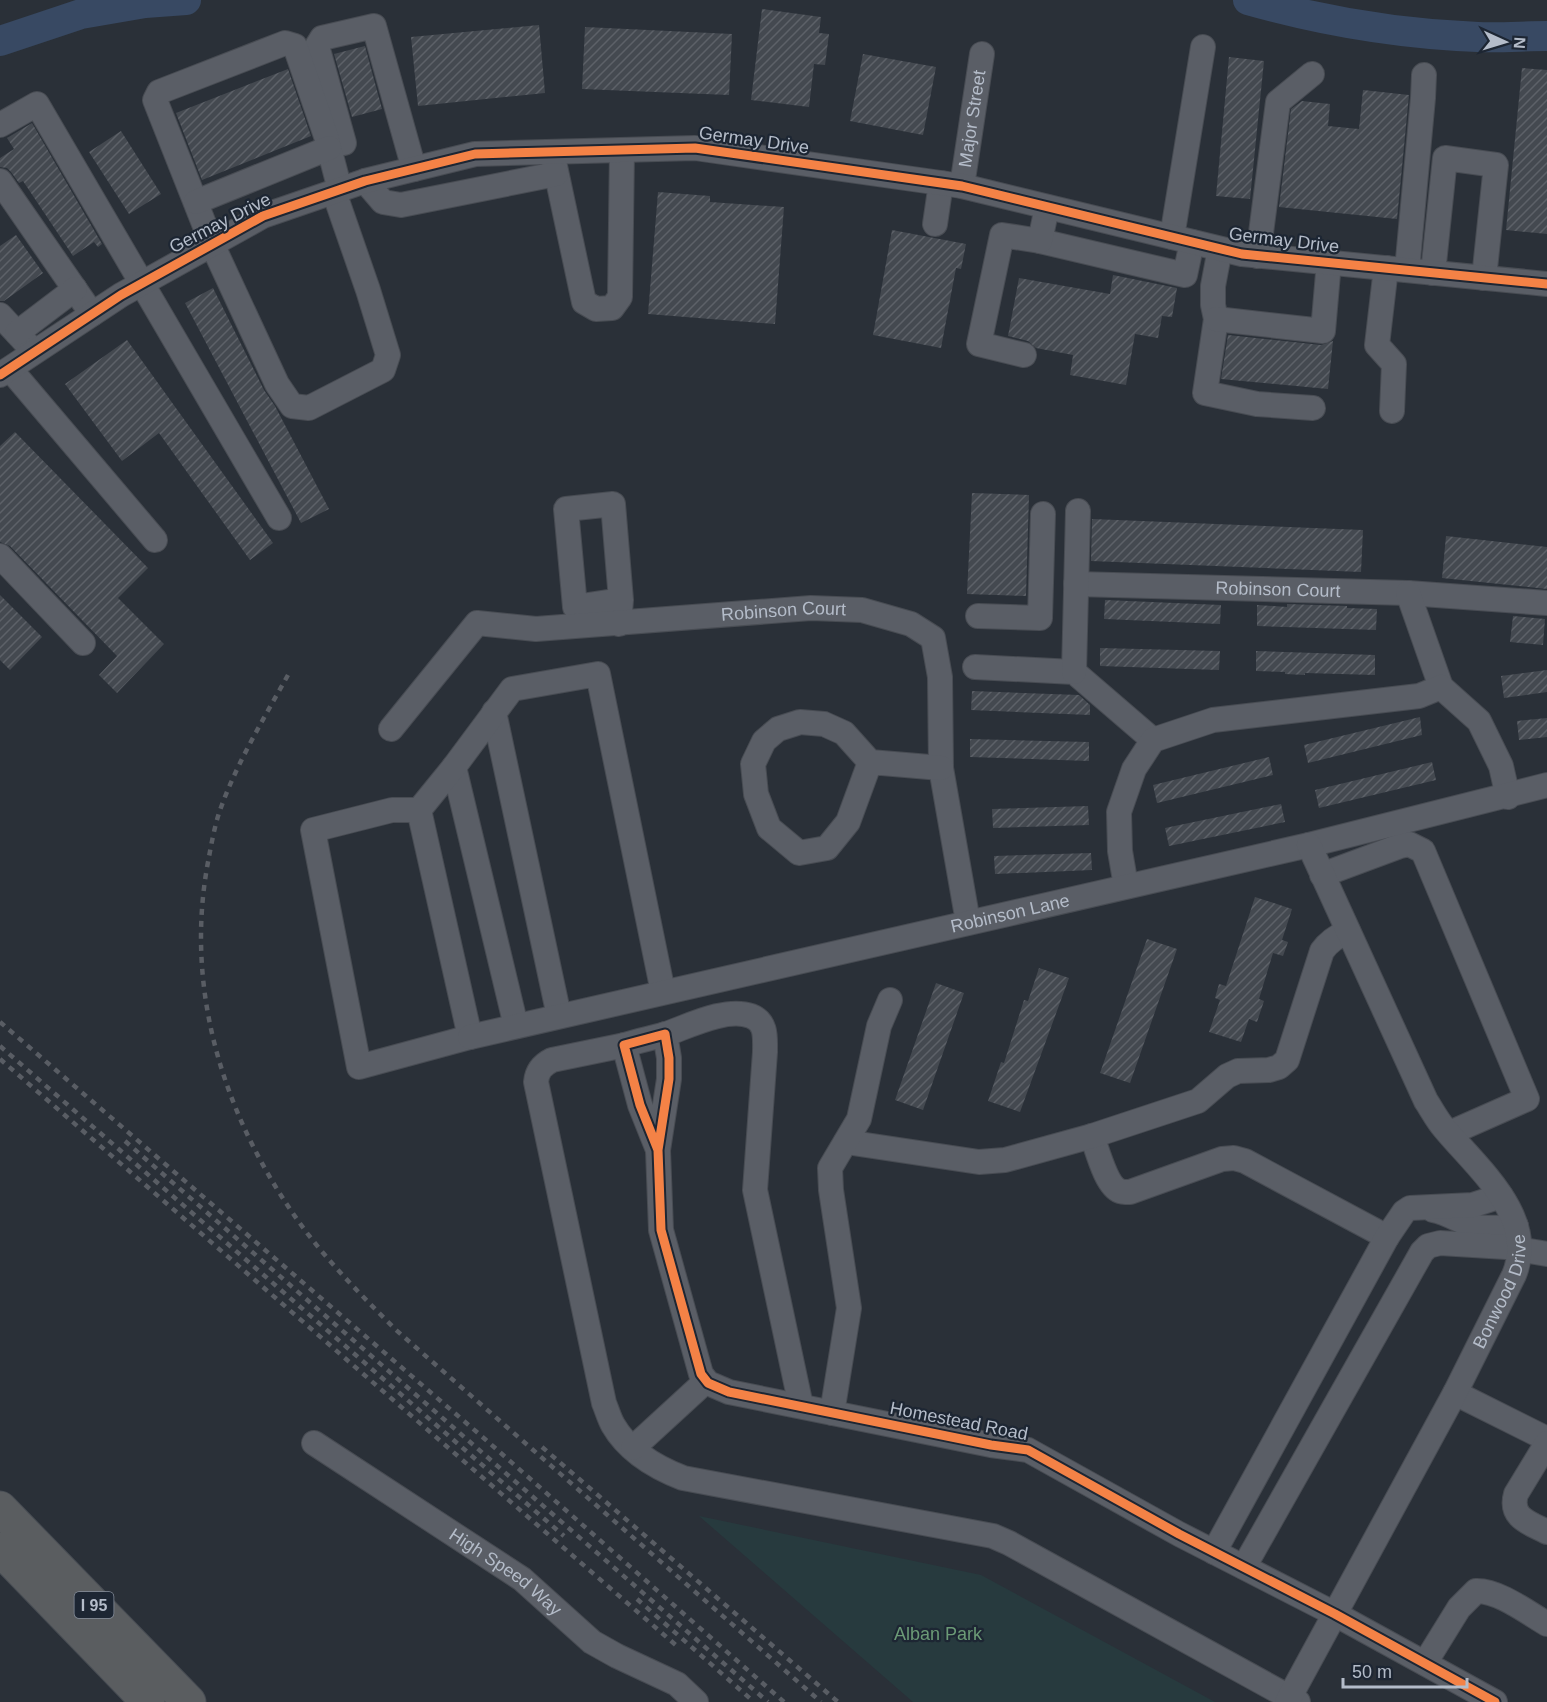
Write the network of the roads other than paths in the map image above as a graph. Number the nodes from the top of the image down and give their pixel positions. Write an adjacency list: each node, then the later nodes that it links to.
1 (1203, 46): 18 (street)
2 (982, 54): 13 (street, Major Street)
3 (1312, 74): 22 (street)
4 (1424, 75): 24 (street)
5 (0, 125): 27 (street)
6 (329, 148): 14 (street); 15 (street); 15 (street)
7 (518, 153): 9 (street, Germay Drive); 10 (street, Germay Drive); 12 (street)
8 (622, 154): 9 (street, Germay Drive); 9 (street); 13 (street, Germay Drive)
9 (554, 163): 12 (street)
10 (414, 170): 14 (street, Germay Drive); 14 (street)
11 (0, 181): 29 (street)
12 (521, 181): 14 (street)
13 (952, 185): 16 (street, Germay Drive); 17 (street, Major Street)
14 (349, 187): 20 (street, Germay Drive); 20 (street)
15 (196, 202): 20 (street)
16 (1047, 207): 18 (street, Germay Drive); 19 (street)
17 (935, 224)
18 (1182, 239): 19 (street); 21 (street, Germay Drive)
19 (1040, 241): 35 (street)
20 (212, 244): 27 (street, Germay Drive)
21 (1220, 249): 22 (street, Germay Drive); 32 (street)
22 (1258, 256): 23 (street, Germay Drive)
23 (1329, 262): 24 (street, Germay Drive); 32 (street)
24 (1396, 269): 25 (street, Germay Drive); 38 (street)
25 (1433, 273): 26 (street, Germay Drive); 26 (street)
26 (1484, 278): 28 (street, Germay Drive)
27 (142, 283): 30 (street, Germay Drive); 41 (street)
28 (1547, 284)
29 (75, 289): 30 (street); 33 (street)
30 (92, 314): 34 (street, Germay Drive)
31 (0, 315): 33 (street)
32 (1216, 319): 37 (street)
33 (17, 333): 34 (street)
34 (35, 352): 36 (street, Germay Drive)
35 (1024, 355)
36 (5, 372): 42 (street)
37 (1313, 408)
38 (1392, 411)
39 (1078, 511): 44 (street)
40 (1043, 514): 49 (street)
41 (279, 518)
42 (155, 540)
43 (0, 556): 52 (street)
44 (1076, 584): 45 (street, Robinson Court); 50 (street)
45 (1408, 593): 47 (street, Robinson Court); 55 (street)
46 (621, 600): 51 (street)
47 (1547, 603)
48 (978, 616): 49 (street)
49 (1040, 618): 50 (street)
50 (1075, 619): 54 (street)
51 (619, 624): 57 (street, Robinson Court); 61 (street, Robinson Court)
52 (83, 643)
53 (975, 668): 54 (street)
54 (1074, 672): 58 (street)
55 (1441, 687): 58 (street); 63 (street)
56 (494, 712): 60 (street); 70 (street); 72 (street)
57 (391, 729)
58 (1153, 740): 67 (street)
59 (870, 762): 59 (street); 61 (street)
60 (454, 766): 64 (street); 73 (street)
61 (941, 768): 68 (street, Robinson Court)
62 (1547, 785): 63 (street, Robinson Lane)
63 (1508, 796): 65 (street, Robinson Lane)
64 (419, 810): 75 (street); 75 (street, Robinson Lane)
65 (1309, 845): 66 (street, Bonwood Drive); 67 (street, Robinson Lane)
66 (1322, 875): 69 (street, Bonwood Drive); 77 (street)
67 (1126, 886): 68 (street, Robinson Lane)
68 (968, 922): 70 (street, Robinson Lane)
69 (1348, 931): 77 (street, Bonwood Drive); 78 (street)
70 (663, 992): 72 (street, Robinson Lane)
71 (890, 1000): 79 (street)
72 (559, 1016): 73 (street, Robinson Lane)
73 (516, 1026): 75 (street, Robinson Lane)
74 (665, 1034): 76 (street); 80 (street); 89 (street)
75 (470, 1037)
76 (624, 1045): 80 (street); 93 (street)
77 (1450, 1133): 81 (street, Bonwood Drive)
78 (1092, 1136): 79 (street); 84 (street)
79 (846, 1142): 90 (street)
80 (658, 1150): 87 (street)
81 (1501, 1196): 82 (street); 83 (street, Bonwood Drive)
82 (1419, 1206): 83 (street); 84 (street)
83 (1516, 1226): 85 (street, Bonwood Drive)
84 (1387, 1237): 97 (street)
85 (1520, 1251): 86 (street); 88 (street, Bonwood Drive); 98 (street)
86 (1547, 1254)
87 (706, 1381): 89 (street, Homestead Road); 93 (street)
88 (1455, 1394): 91 (street); 99 (street, Bonwood Drive)
89 (801, 1406): 90 (street, Homestead Road)
90 (832, 1413): 97 (street, Homestead Road)
91 (1547, 1441): 95 (street)
92 (314, 1443): 105 (street, High Speed Way)
93 (633, 1448): 102 (street)
94 (0, 1508): 104 (highway, I 95)
95 (1547, 1532)
96 (0, 1549): 103 (highway, I 95)
97 (1214, 1552): 98 (street, Homestead Road)
98 (1244, 1567): 99 (street, Homestead Road)
99 (1335, 1614): 101 (street, Homestead Road); 102 (street, Bonwood Drive)
100 (1547, 1624): 101 (street)
101 (1425, 1663): 106 (street, Homestead Road)
102 (1291, 1700)
103 (148, 1702)
104 (189, 1702)
105 (696, 1702)
106 (1495, 1702)

